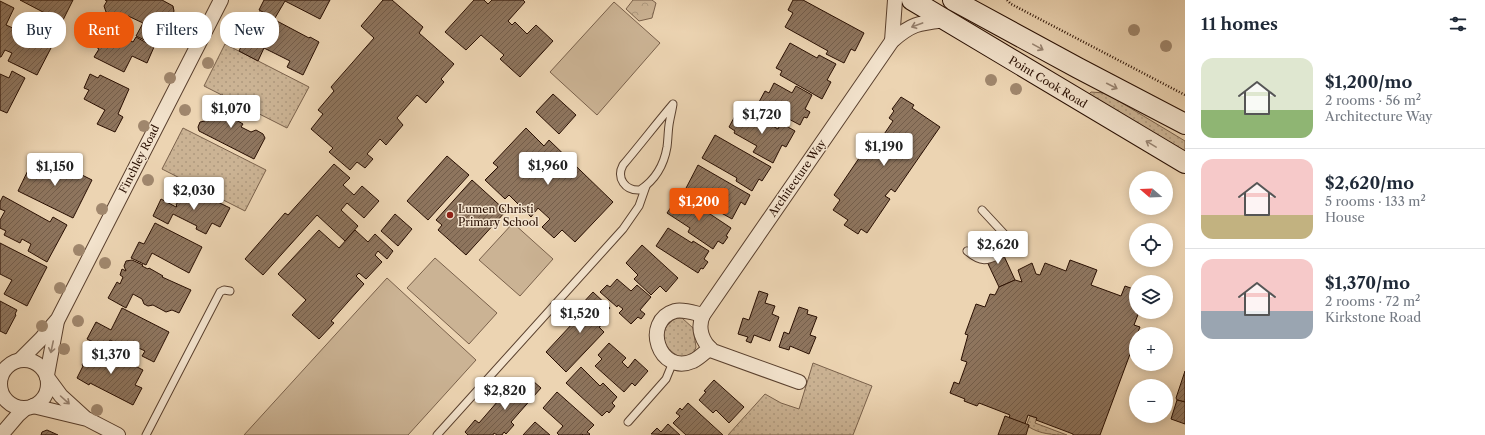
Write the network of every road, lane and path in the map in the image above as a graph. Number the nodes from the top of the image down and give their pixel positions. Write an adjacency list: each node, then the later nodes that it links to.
1 (221, 0): 18 (street, Finchley Road)
2 (895, 0): 7 (street)
3 (912, 0): 6 (main road, Point Cook Road)
4 (953, 0): 8 (main road, one-way to 8)
5 (1007, 0): 10 (path)
6 (946, 20): 7 (street, Architecture Way, one-way to 7); 9 (main road, Point Cook Road)
7 (892, 41): 17 (street, Architecture Way)
8 (1078, 68): 9 (main road); 11 (main road, one-way to 11)
9 (1065, 92): 12 (main road, Point Cook Road, one-way to 9)
10 (1185, 95)
11 (1185, 124)
12 (1185, 163)
13 (646, 186): 13 (lane); 32 (lane)
14 (982, 210): 15 (lane)
15 (967, 251)
16 (230, 291): 31 (lane)
17 (703, 315): 19 (street); 22 (street)
18 (58, 319): 21 (street, Finchley Road); 23 (street, Finchley Road, one-way to 23)
19 (710, 348): 22 (street); 24 (street)
20 (0, 360): 21 (street)
21 (19, 361): 23 (street); 25 (street)
22 (673, 362): 28 (lane)
23 (47, 376): 26 (street); 27 (street, one-way to 27)
24 (799, 382)
25 (1, 395): 26 (street)
26 (29, 407): 27 (street); 29 (street)
27 (87, 419): 30 (street)
28 (628, 422)
29 (0, 435)
30 (118, 435)
31 (146, 435)
32 (437, 435)

